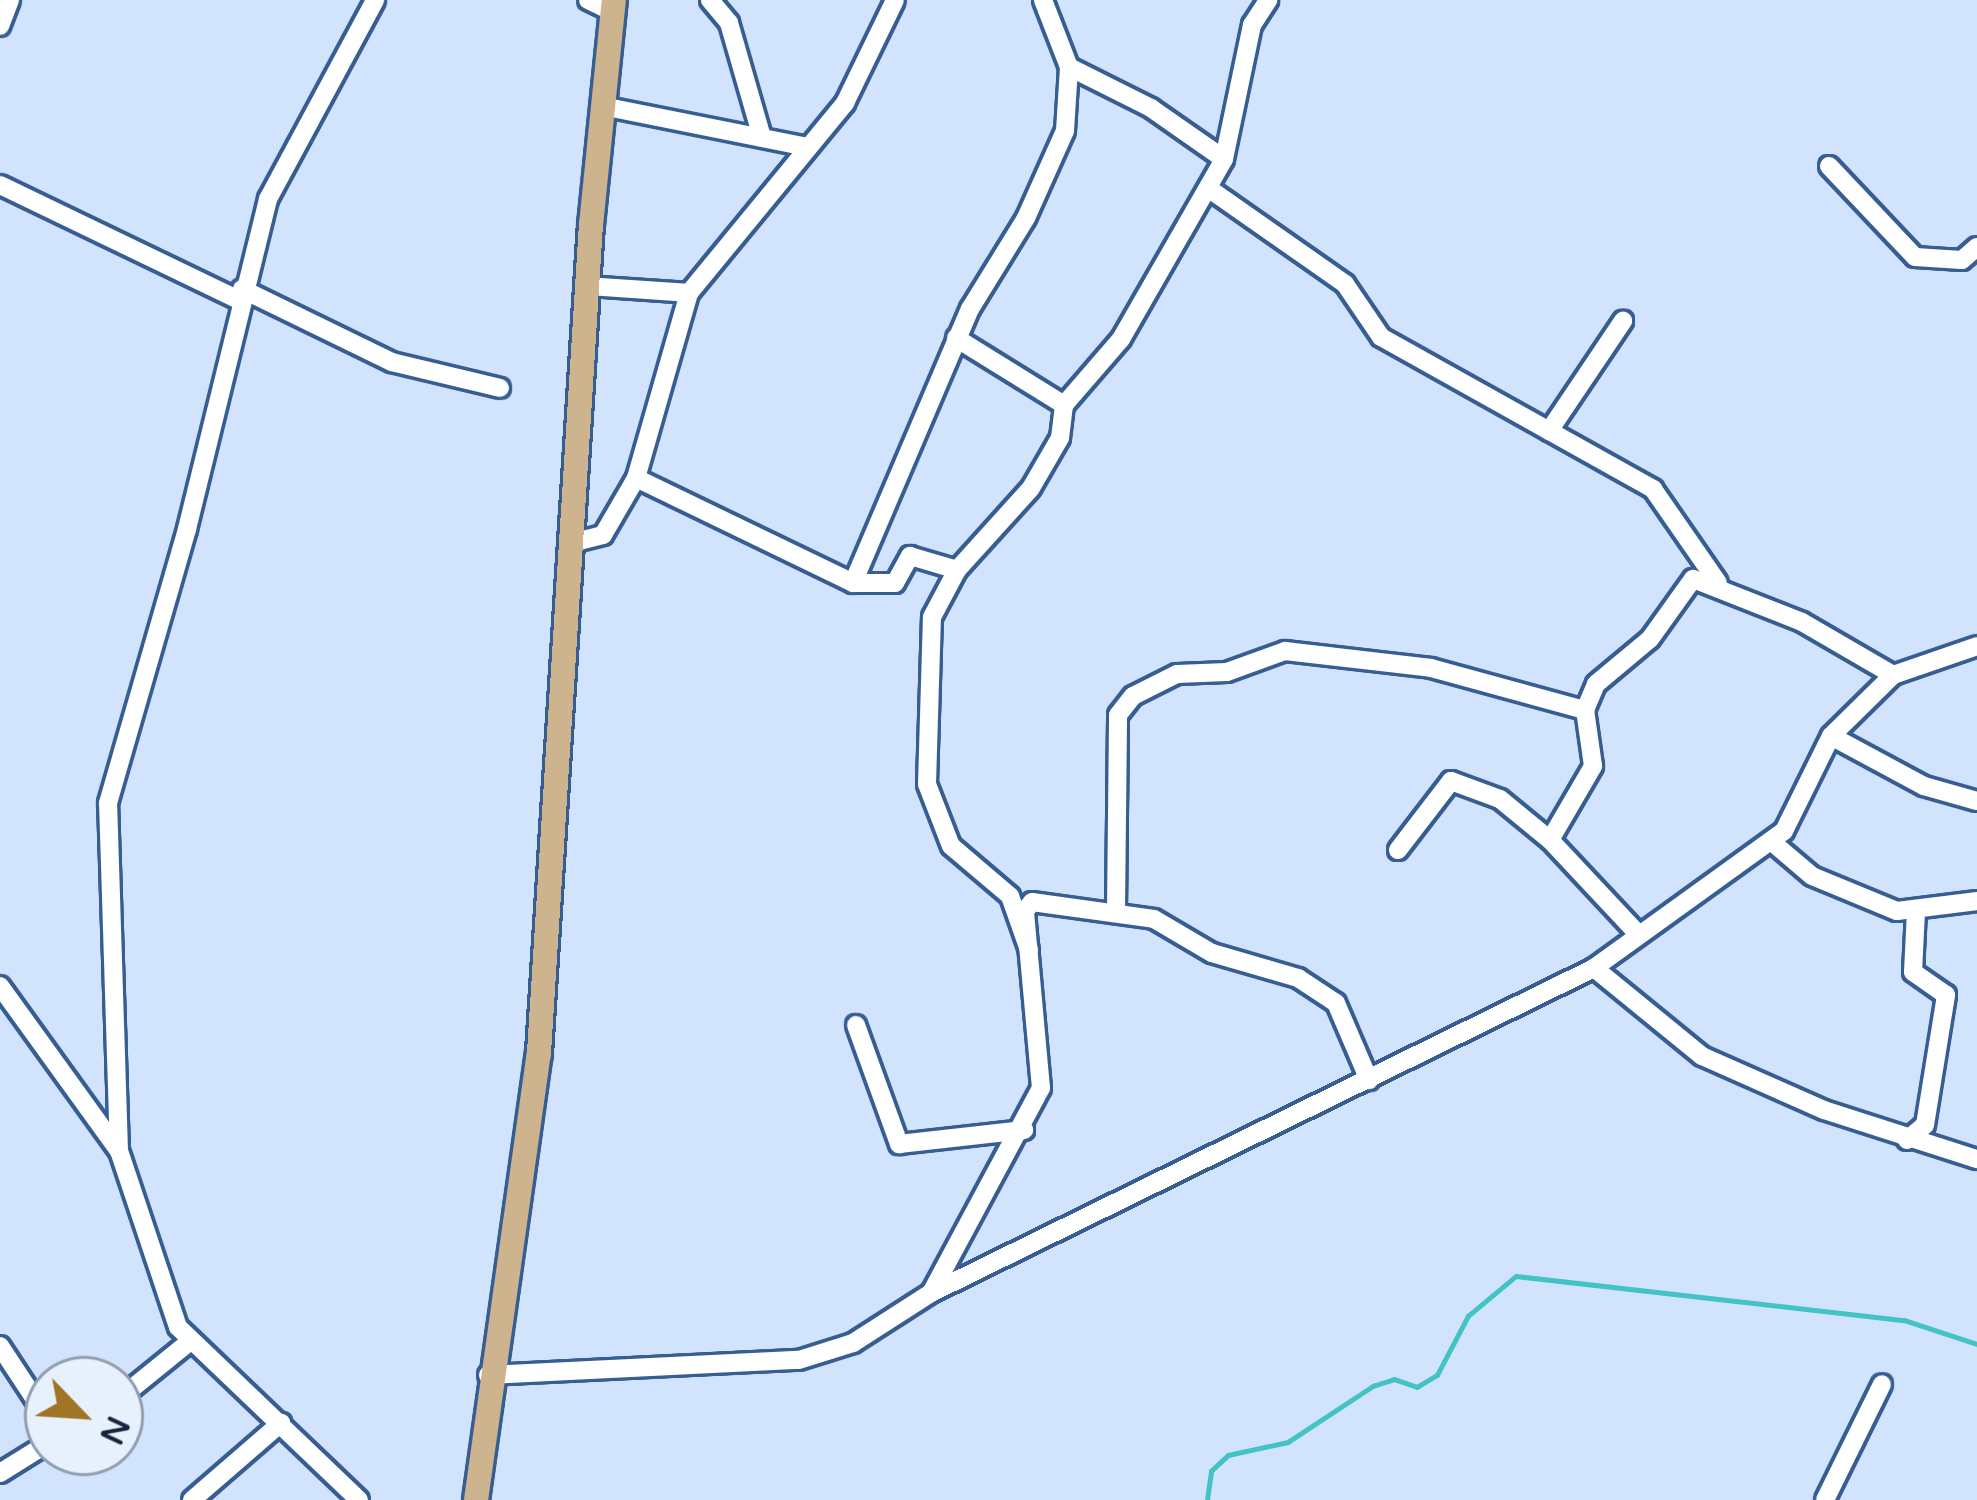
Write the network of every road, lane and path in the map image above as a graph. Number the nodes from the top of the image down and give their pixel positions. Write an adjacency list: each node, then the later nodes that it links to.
1 (10, 0): 9 (street)
2 (375, 0): 21 (street)
3 (588, 0): 8 (street)
4 (710, 0): 12 (street)
5 (895, 0): 13 (street)
6 (1043, 0): 10 (street)
7 (1268, 0): 14 (street)
8 (614, 6): 11 (main road)
9 (0, 26)
10 (1070, 67): 14 (street); 23 (street)
11 (602, 106): 12 (street); 19 (main road)
12 (763, 137): 13 (street)
13 (808, 147): 20 (street)
14 (1224, 159): 17 (street)
15 (1829, 166): 18 (street)
16 (0, 185): 21 (street)
17 (1208, 188): 25 (street); 26 (street)
18 (1977, 247)
19 (587, 286): 20 (street); 28 (main road)
20 (689, 292): 27 (street)
21 (240, 295): 24 (street); 51 (street)
22 (1623, 321): 26 (street)
23 (956, 338): 25 (street); 30 (street)
24 (500, 388)
25 (1064, 405): 29 (street)
26 (1549, 431): 31 (street)
27 (636, 478): 28 (street); 30 (street)
28 (571, 543): 56 (main road)
29 (957, 570): 30 (street); 44 (street)
30 (853, 583)
31 (1718, 583): 33 (street); 34 (street)
32 (1977, 646): 33 (street)
33 (1893, 675): 35 (street)
34 (1585, 710): 37 (street); 42 (street)
35 (1831, 736): 36 (street); 38 (street)
36 (1977, 801)
37 (1550, 840): 39 (street); 43 (street)
38 (1772, 842): 41 (street); 43 (street)
39 (1398, 850)
40 (1977, 901): 41 (street)
41 (1916, 910): 50 (street)
42 (1116, 911): 44 (street); 48 (street)
43 (1640, 935): 45 (street)
44 (1029, 950): 49 (street)
45 (1594, 968): 48 (street); 50 (street)
46 (0, 986): 51 (street)
47 (856, 1025): 49 (street)
48 (1369, 1080): 53 (street)
49 (1024, 1130): 53 (street)
50 (1906, 1140): 52 (street)
51 (119, 1151): 54 (street)
52 (1977, 1159)
53 (931, 1293): 56 (street)
54 (188, 1343): 57 (street); 60 (street)
55 (0, 1346): 58 (street)
56 (488, 1375): 63 (main road)
57 (144, 1379)
58 (24, 1382)
59 (1882, 1384): 64 (street)
60 (281, 1424): 61 (street); 62 (street)
61 (192, 1500)
62 (359, 1500)
63 (476, 1500)
64 (1825, 1500)

